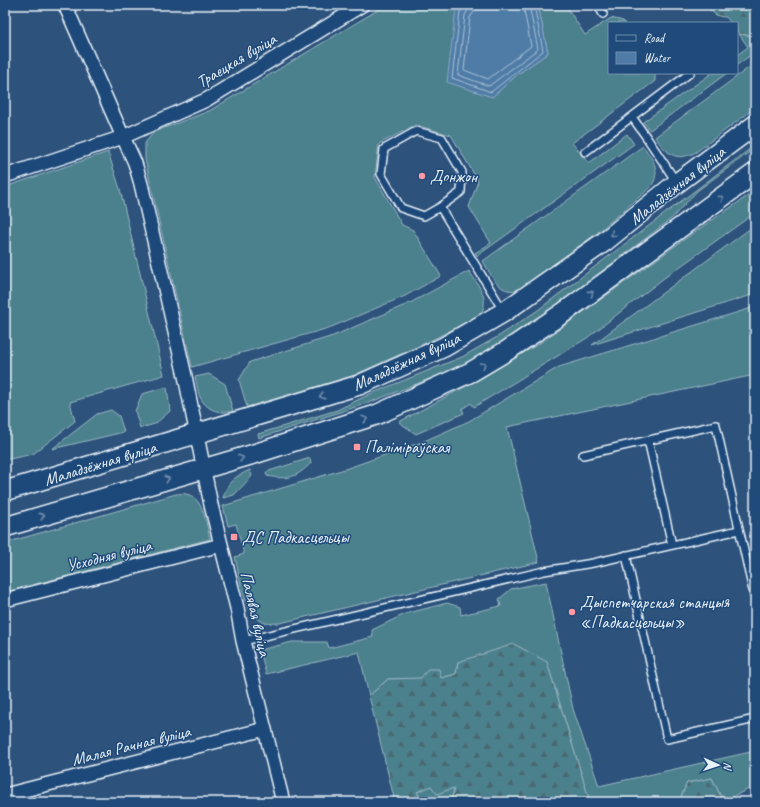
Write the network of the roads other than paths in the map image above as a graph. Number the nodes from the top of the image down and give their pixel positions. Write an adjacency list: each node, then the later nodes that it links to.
1 (65, 5): 8 (street, Палявая вуліца)
2 (362, 5): 8 (street, Траецкая вуліца)
3 (598, 5): 4 (lane)
4 (604, 14)
5 (689, 74): 6 (lane)
6 (632, 117): 9 (lane); 12 (lane)
7 (755, 125): 12 (main road, Маладзёжная вуліца)
8 (124, 137): 11 (street, Траецкая вуліца); 15 (street, Палявая вуліца)
9 (585, 152)
10 (755, 173): 18 (main road, Маладзёжная вуліца, one-way to 10)
11 (5, 176)
12 (677, 183): 14 (main road, Маладзёжная вуліца, one-way to 14)
13 (440, 207): 13 (lane); 14 (lane)
14 (504, 312): 15 (main road, Маладзёжная вуліца, one-way to 15)
15 (196, 434): 18 (street, Палявая вуліца); 19 (main road, Маладзёжная вуліца)
16 (648, 440): 17 (lane); 21 (lane); 23 (lane)
17 (583, 455)
18 (203, 468): 20 (main road, Маладзёжная вуліца, one-way to 18); 22 (street, Палявая вуліца)
19 (5, 491)
20 (5, 527)
21 (739, 530): 23 (lane); 26 (lane)
22 (221, 545): 25 (street, Усходняя вуліца); 27 (street, Палявая вуліца)
23 (672, 545): 24 (lane)
24 (626, 555): 27 (lane); 28 (lane)
25 (5, 600)
26 (755, 600)
27 (243, 641): 29 (street, Палявая вуліца)
28 (755, 719)
29 (265, 729): 30 (street, Малая Рачная вуліца); 31 (street, Палявая вуліца)
30 (9, 797)
31 (283, 802)

